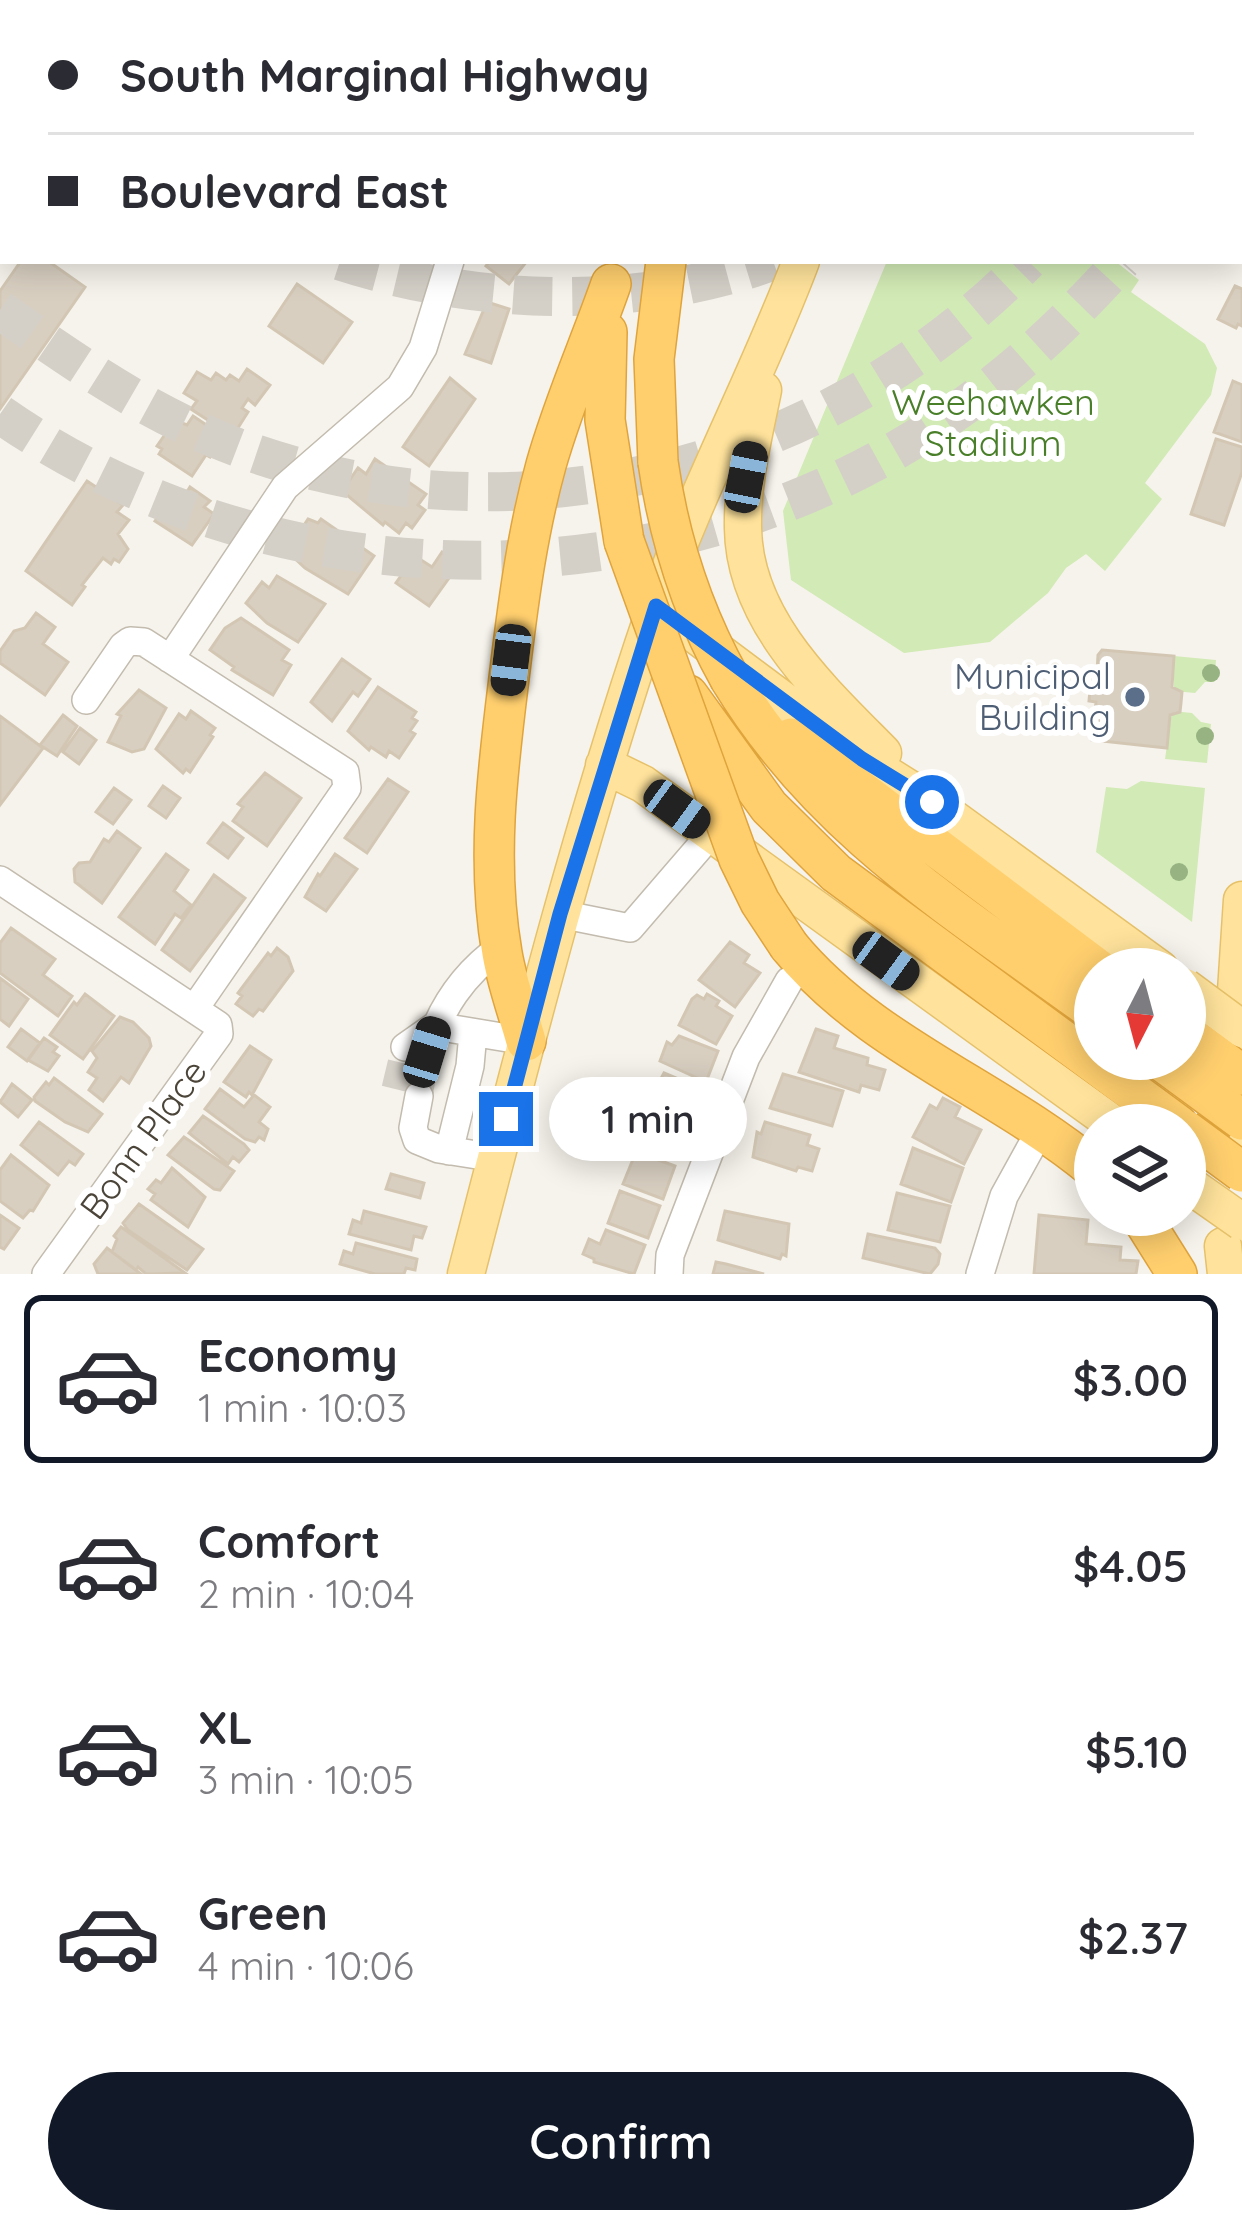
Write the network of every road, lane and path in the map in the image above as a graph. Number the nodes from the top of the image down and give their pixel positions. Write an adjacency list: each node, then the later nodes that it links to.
1 (449, 264): 7 (street)
2 (666, 264): 8 (highway, bridge)
3 (800, 264): 5 (main road)
4 (614, 273): 6 (highway, bridge); 16 (highway)
5 (775, 331): 6 (main road); 11 (main road)
6 (658, 625): 10 (main road); 11 (main road); 19 (highway, bridge); 31 (highway, bridge)
7 (170, 659): 9 (street); 22 (street)
8 (730, 679): 18 (highway); 20 (highway)
9 (86, 700)
10 (604, 765): 12 (main road); 15 (main road)
11 (932, 802): 17 (main road)
12 (711, 834): 15 (street); 30 (main road)
13 (0, 880): 22 (street)
14 (1242, 900): 35 (main road)
15 (560, 914): 25 (main road)
16 (501, 947): 24 (street); 25 (highway)
17 (1131, 948)
18 (1074, 951)
19 (789, 963): 32 (highway); 44 (street)
20 (1074, 996)
21 (1206, 1002): 23 (main road, bridge)
22 (195, 1008): 42 (street, Bonn Place)
23 (1242, 1029)
24 (473, 1033): 25 (street); 36 (street)
25 (526, 1041): 38 (main road)
26 (1206, 1049): 27 (highway, bridge)
27 (1242, 1076)
28 (1179, 1080): 35 (highway, bridge)
29 (407, 1092): 36 (street)
30 (1086, 1104)
31 (1149, 1104)
32 (1041, 1129): 34 (highway); 37 (highway); 45 (street)
33 (1206, 1135): 35 (highway, bridge)
34 (1074, 1138)
35 (1240, 1144)
36 (449, 1151): 38 (street)
37 (1074, 1154)
38 (496, 1158): 43 (main road)
39 (1206, 1212): 41 (main road, bridge)
40 (1153, 1236): 46 (highway)
41 (1230, 1248)
42 (46, 1274)
43 (466, 1274)
44 (669, 1274)
45 (980, 1274)
46 (1177, 1274)

